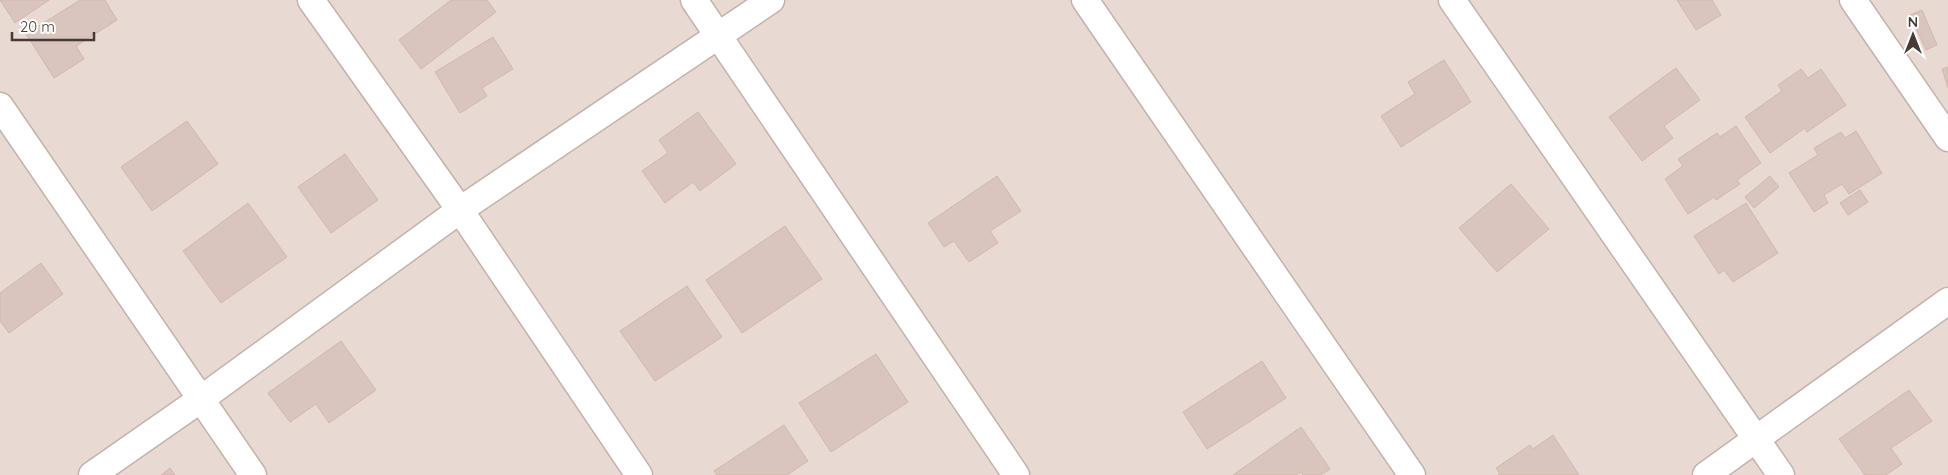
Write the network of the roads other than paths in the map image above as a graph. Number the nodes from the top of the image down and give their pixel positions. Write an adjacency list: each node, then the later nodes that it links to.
1 (311, 0): 10 (street)
2 (694, 0): 7 (street)
3 (771, 0): 7 (street)
4 (1085, 0): 18 (street)
5 (1452, 0): 13 (street)
6 (1853, 0): 9 (street)
7 (718, 35): 10 (street); 17 (street)
8 (0, 106): 12 (street)
9 (1948, 138)
10 (460, 210): 12 (street); 16 (street)
11 (1948, 301): 13 (street)
12 (201, 399): 14 (street); 15 (street)
13 (1756, 439): 19 (street); 20 (street)
14 (92, 475)
15 (253, 475)
16 (639, 475)
17 (1016, 475)
18 (1412, 475)
19 (1706, 475)
20 (1782, 475)

